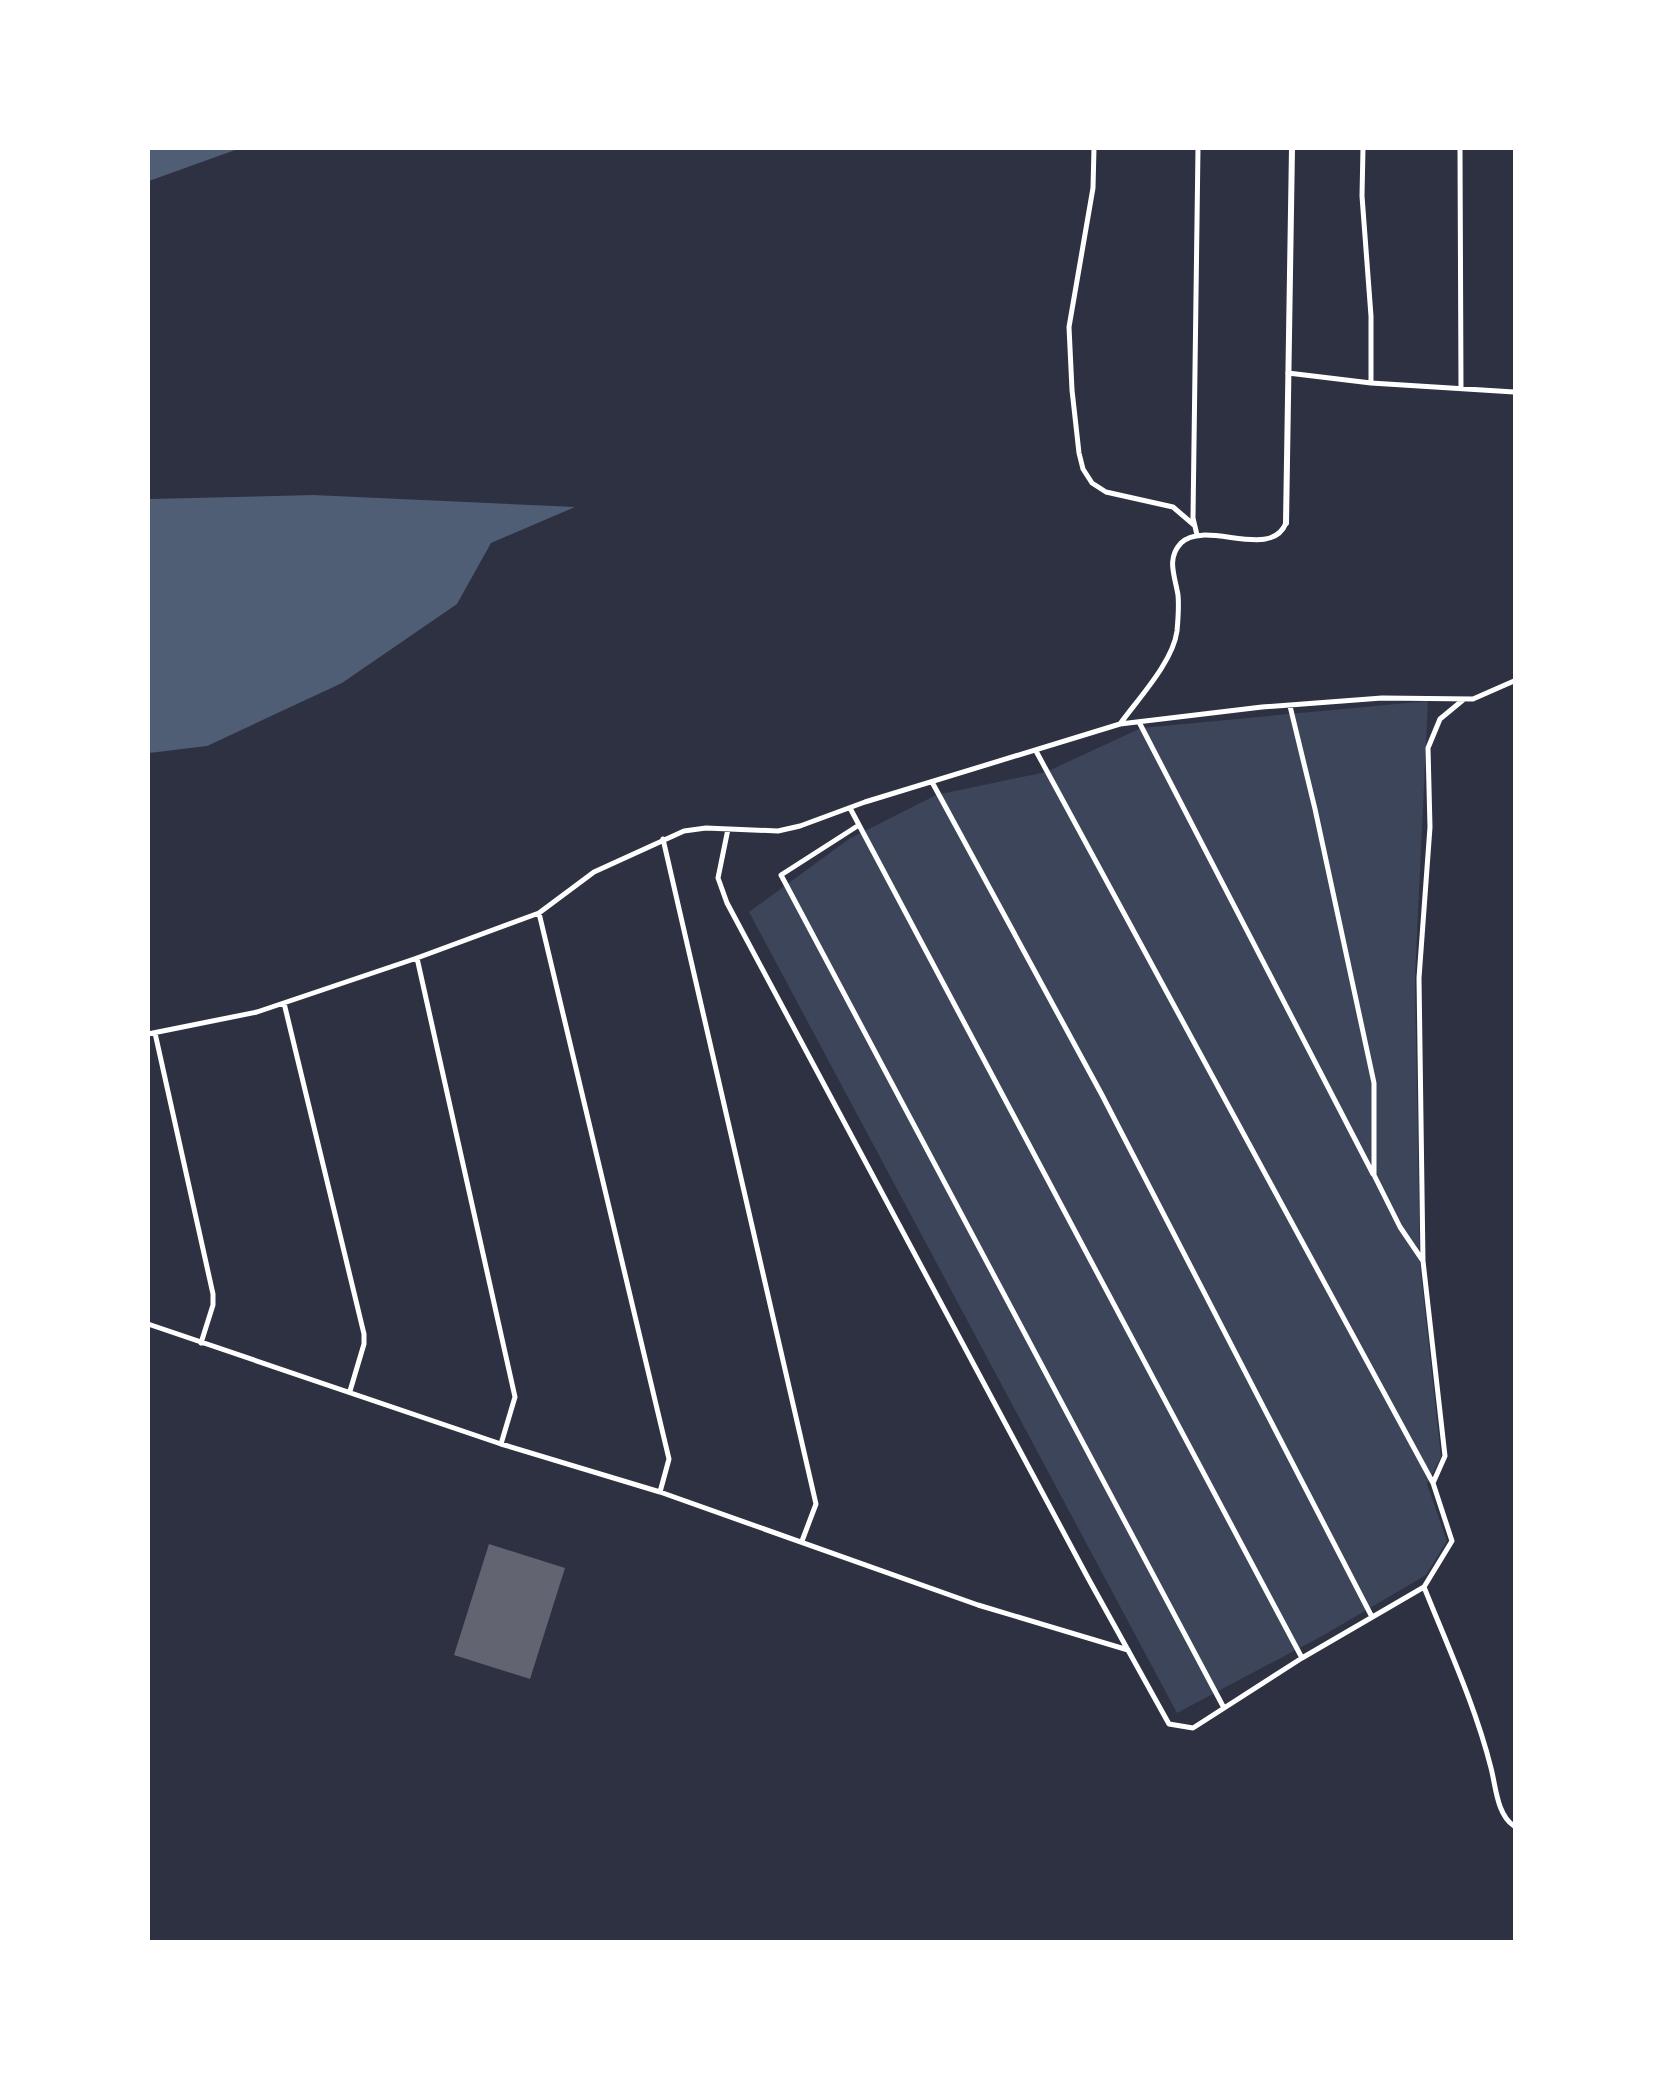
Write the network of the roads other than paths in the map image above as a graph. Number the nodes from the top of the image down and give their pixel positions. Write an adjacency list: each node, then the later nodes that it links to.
1 (1094, 148): 11 (street)
2 (1198, 148): 11 (street)
3 (1292, 148): 6 (street)
4 (1363, 148): 7 (street)
5 (1460, 148): 8 (street)
6 (1288, 373): 7 (street); 10 (street)
7 (1371, 383): 8 (street)
8 (1461, 388): 9 (street)
9 (1515, 392)
10 (1286, 523): 12 (street)
11 (1194, 525): 12 (street)
12 (1197, 535): 17 (street)
13 (1515, 681): 14 (street)
14 (1463, 700): 15 (street); 30 (street)
15 (1290, 706): 16 (street); 29 (street)
16 (1139, 722): 17 (street); 29 (street)
17 (1120, 724): 18 (street)
18 (1036, 751): 19 (street); 35 (street)
19 (932, 782): 20 (street); 39 (street)
20 (850, 808): 21 (street); 22 (street)
21 (859, 825): 41 (street); 42 (street)
22 (728, 829): 23 (street); 40 (street)
23 (663, 839): 24 (street); 37 (street)
24 (539, 913): 25 (street); 36 (street)
25 (417, 958): 26 (street); 34 (street)
26 (284, 1003): 27 (street); 33 (street)
27 (155, 1033): 28 (street); 32 (street)
28 (148, 1034)
29 (1374, 1175): 30 (street)
30 (1423, 1261): 35 (street)
31 (148, 1324): 32 (street)
32 (201, 1343): 33 (street)
33 (350, 1391): 34 (street)
34 (501, 1444): 36 (street)
35 (1433, 1483): 38 (street)
36 (660, 1492): 37 (street)
37 (802, 1540): 40 (street)
38 (1424, 1587): 39 (street); 43 (street)
39 (1372, 1617): 41 (street)
40 (1128, 1650): 42 (street)
41 (1302, 1658): 42 (street)
42 (1224, 1708)
43 (1515, 1826)

